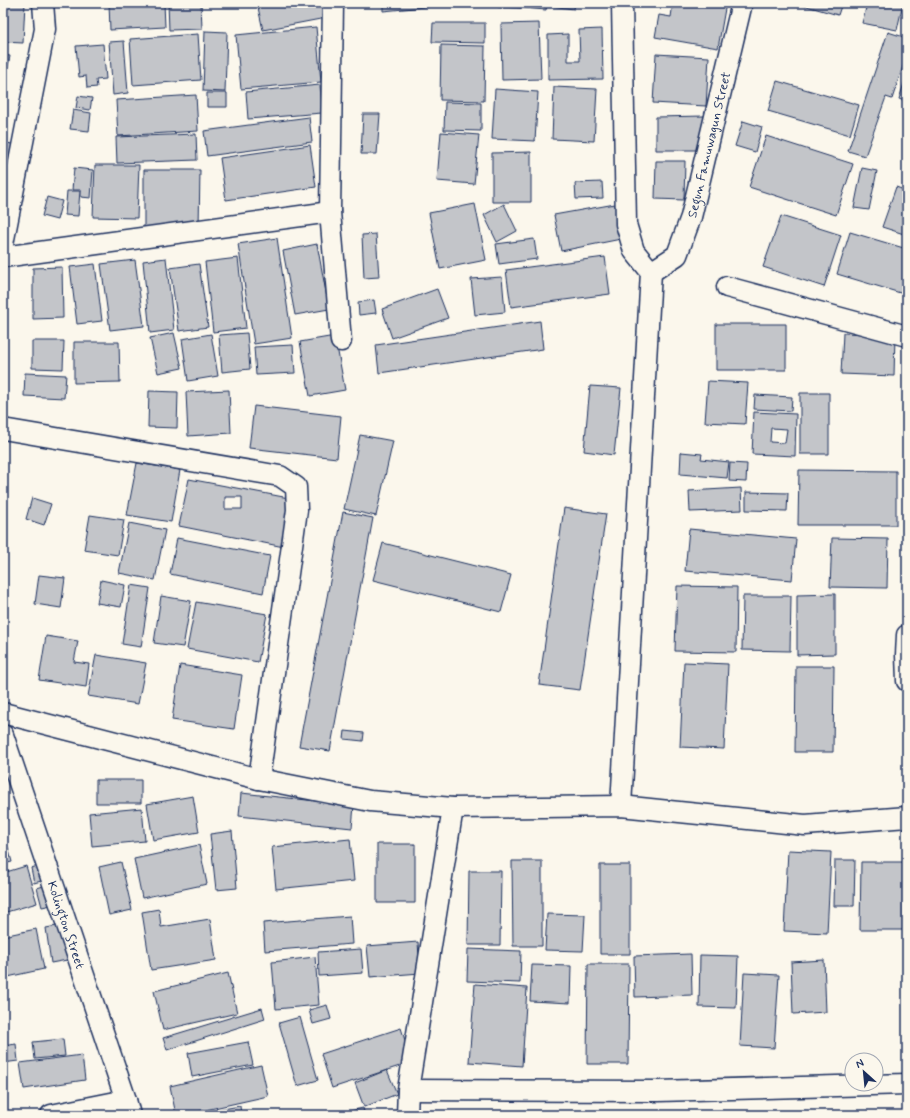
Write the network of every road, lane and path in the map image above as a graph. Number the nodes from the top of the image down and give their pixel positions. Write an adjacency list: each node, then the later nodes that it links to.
1 (43, 3): 6 (street)
2 (333, 3): 5 (street)
3 (622, 3): 8 (street)
4 (742, 3): 8 (street, Segun Famuwagun Street)
5 (330, 212): 7 (street); 11 (street)
6 (3, 244)
7 (3, 257)
8 (651, 272): 19 (street)
9 (727, 287): 10 (street)
10 (907, 336)
11 (341, 341)
12 (3, 429): 18 (street)
13 (907, 635): 14 (street)
14 (906, 655): 15 (street)
15 (907, 681)
16 (3, 713): 18 (street)
17 (3, 735): 24 (street, Kolington Street)
18 (259, 779): 20 (street)
19 (621, 806): 20 (street); 21 (street)
20 (453, 808): 23 (street)
21 (907, 817)
22 (907, 1084): 23 (street)
23 (408, 1090): 26 (street)
24 (128, 1107): 25 (street)
25 (51, 1115)
26 (407, 1115)

